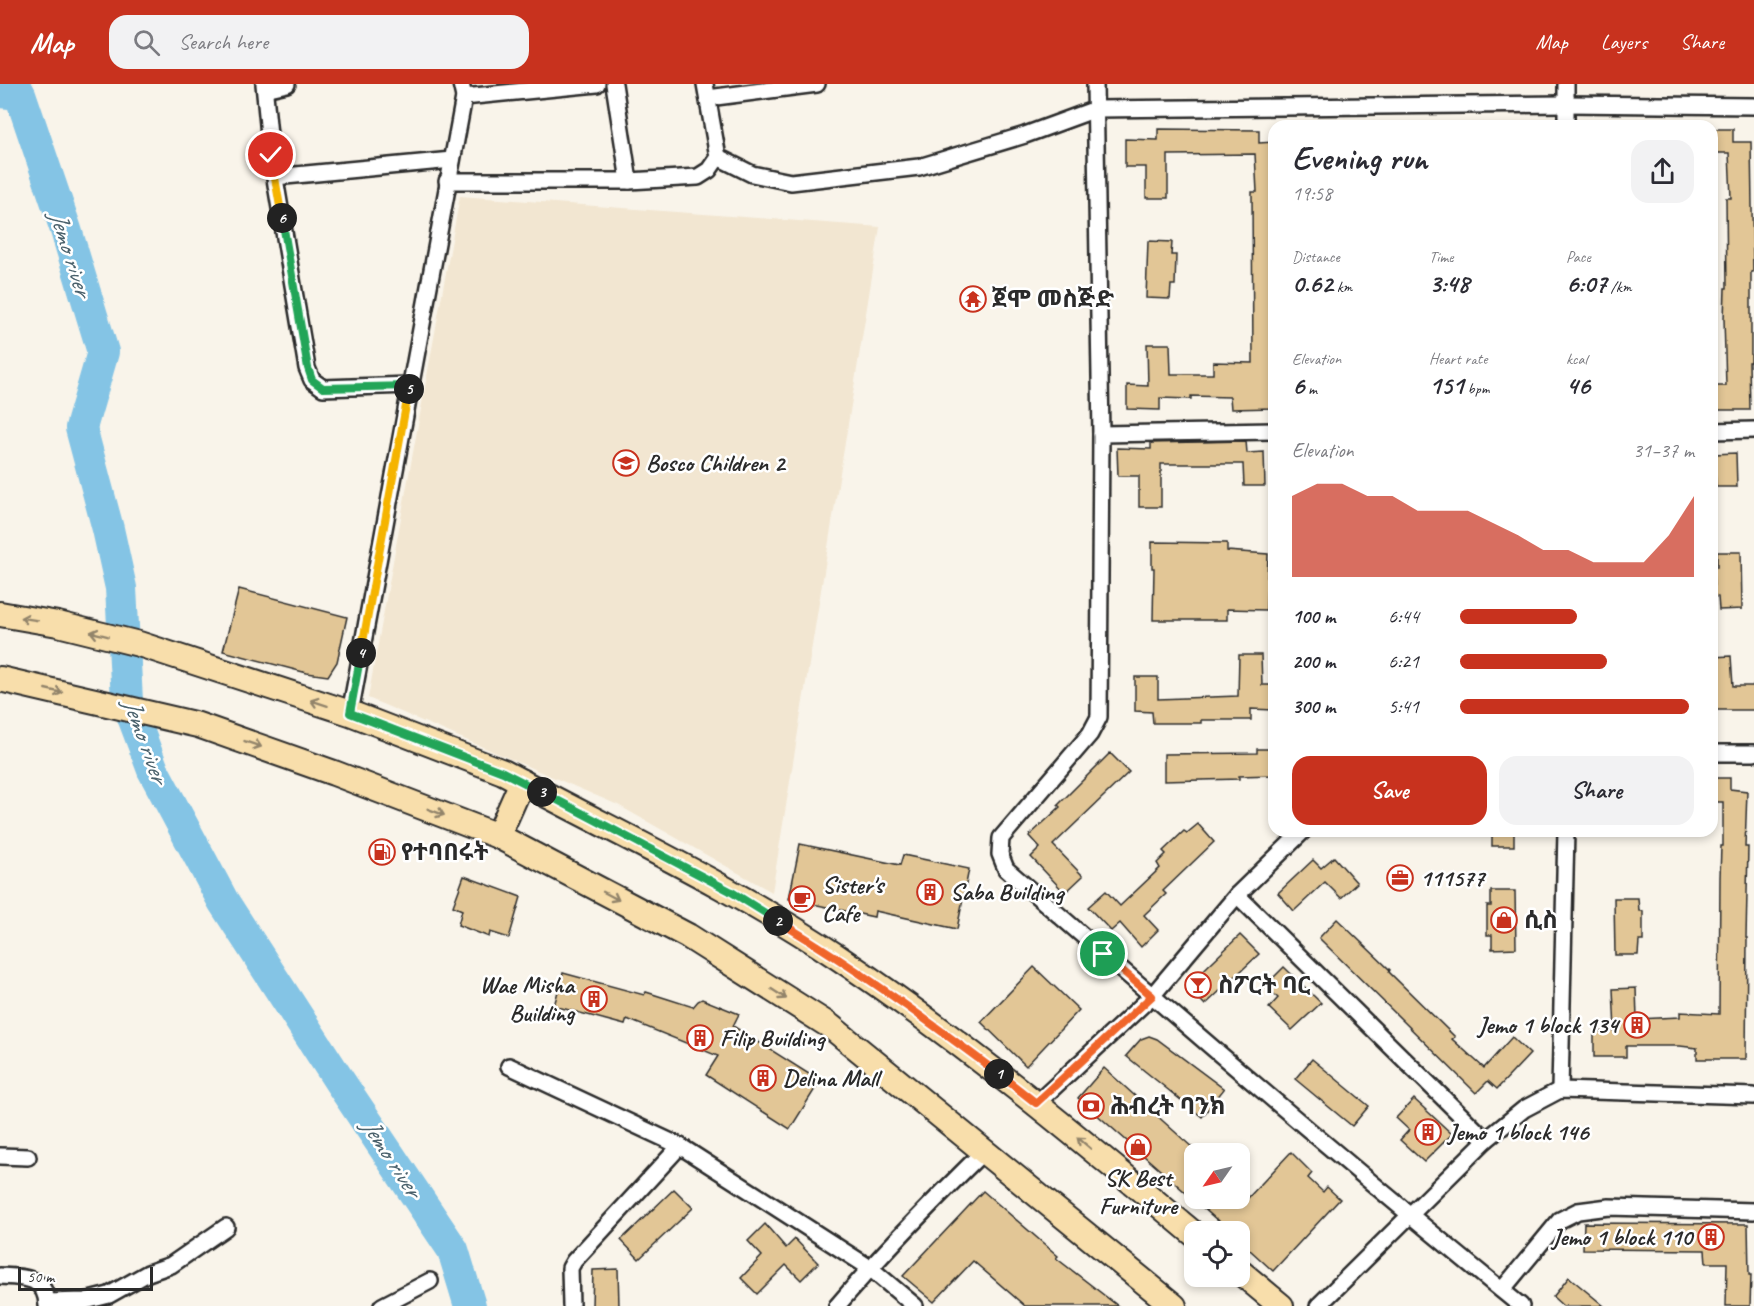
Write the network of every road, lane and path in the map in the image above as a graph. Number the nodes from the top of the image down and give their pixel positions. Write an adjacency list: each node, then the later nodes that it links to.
1 (287, 84): 7 (street)
2 (597, 84): 8 (street)
3 (614, 84): 19 (street)
4 (817, 84): 10 (street)
5 (1095, 84): 13 (street)
6 (1566, 84): 11 (street)
7 (264, 86): 17 (street)
8 (551, 87): 9 (street)
9 (463, 91): 16 (street)
10 (706, 91): 15 (street)
11 (1566, 104): 12 (street); 13 (street); 14 (street)
12 (1754, 106)
13 (1096, 109): 15 (street); 24 (street)
14 (1566, 120)
15 (718, 157): 19 (street)
16 (452, 160): 17 (street); 18 (street)
17 (275, 177): 20 (street)
18 (447, 181): 19 (street); 20 (street)
19 (629, 181)
20 (410, 386): 27 (street)
21 (1754, 430): 23 (street)
22 (1268, 431): 24 (street)
23 (1718, 431)
24 (1101, 434): 35 (street)
25 (0, 614): 27 (main road, one-way to 25)
26 (0, 679): 31 (main road, one-way to 31)
27 (350, 713): 30 (main road)
28 (1718, 753): 29 (street)
29 (1754, 753)
30 (522, 782): 31 (main road); 39 (main road)
31 (498, 836): 42 (main road, one-way to 42)
32 (1297, 837): 34 (street)
33 (1566, 837): 37 (street)
34 (1237, 895): 35 (street); 40 (street)
35 (1152, 996): 39 (street); 46 (street)
36 (509, 1066): 41 (street)
37 (1560, 1090): 38 (street); 40 (street)
38 (1754, 1096)
39 (1036, 1103): 47 (main road, one-way to 39)
40 (1486, 1140): 46 (street)
41 (680, 1146): 49 (street); 56 (street)
42 (984, 1151): 49 (street); 59 (main road)
43 (0, 1156): 44 (street)
44 (28, 1157)
45 (1754, 1211): 53 (street)
46 (1411, 1216): 53 (street); 61 (street)
47 (1184, 1226)
48 (226, 1227): 54 (street)
49 (870, 1268): 57 (street); 58 (street)
50 (0, 1276): 54 (street)
51 (1250, 1280): 60 (main road)
52 (429, 1281): 55 (street)
53 (1502, 1290): 62 (street)
54 (47, 1304)
55 (382, 1306)
56 (571, 1306)
57 (837, 1306)
58 (915, 1306)
59 (1174, 1306)
60 (1281, 1306)
61 (1318, 1306)
62 (1521, 1306)

